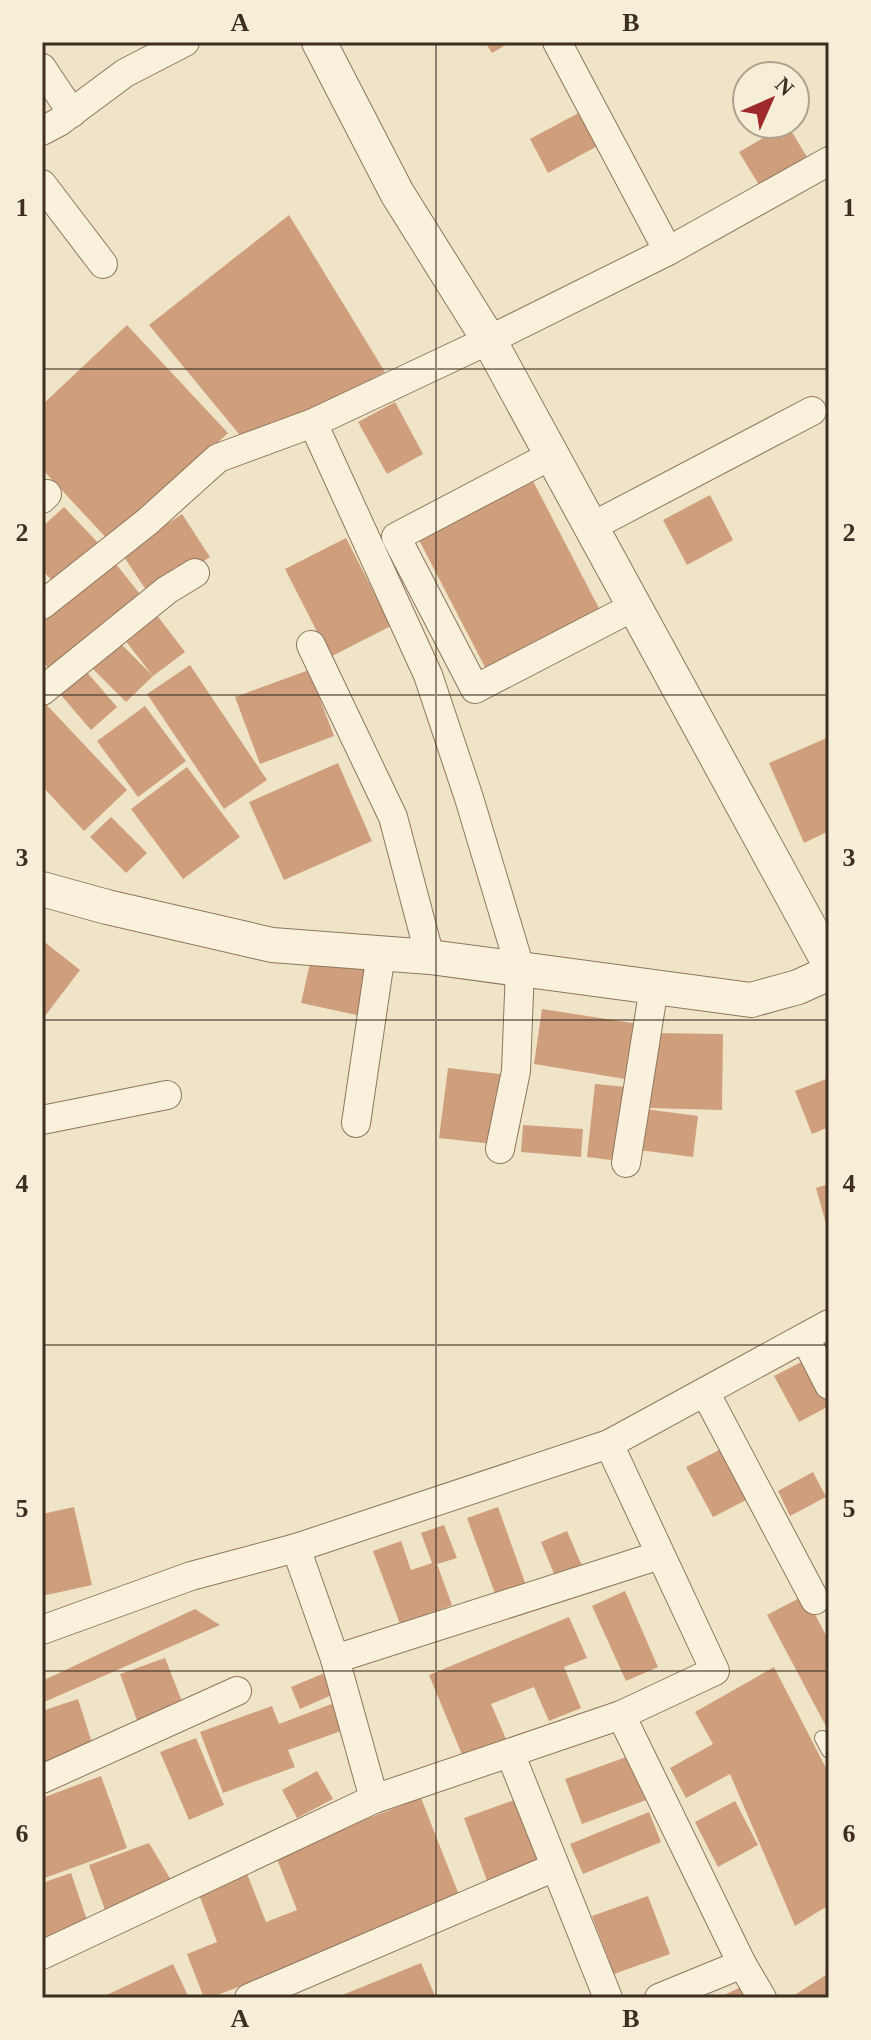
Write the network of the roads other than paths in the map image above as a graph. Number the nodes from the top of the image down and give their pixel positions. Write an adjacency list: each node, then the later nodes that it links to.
1 (185, 42): 5 (street)
2 (319, 42): 11 (street)
3 (557, 42): 9 (street)
4 (42, 68): 5 (street)
5 (72, 113): 6 (street)
6 (42, 131)
7 (829, 161): 9 (street)
8 (42, 184): 10 (street)
9 (668, 251): 11 (street)
10 (103, 264)
11 (489, 340): 13 (street); 14 (street)
12 (812, 411): 15 (street)
13 (313, 423): 17 (street); 25 (street)
14 (552, 455): 15 (street); 18 (street)
15 (591, 527): 18 (street)
16 (195, 573): 20 (street)
17 (42, 605)
18 (635, 606): 24 (street)
19 (311, 645): 23 (street)
20 (42, 691)
21 (42, 889): 22 (street)
22 (381, 953): 23 (street); 30 (street)
23 (430, 957): 25 (street)
24 (829, 963)
25 (520, 968): 27 (street); 31 (street)
26 (829, 973): 27 (street)
27 (654, 987): 32 (street)
28 (167, 1095): 29 (street)
29 (42, 1120)
30 (356, 1123)
31 (500, 1149)
32 (626, 1163)
33 (829, 1324): 34 (street)
34 (805, 1338): 35 (street); 36 (street)
35 (829, 1385)
36 (705, 1392): 37 (street); 40 (street)
37 (609, 1444): 38 (street); 39 (street)
38 (296, 1548): 41 (street); 42 (street)
39 (660, 1555): 42 (street); 44 (street)
40 (815, 1600)
41 (42, 1630)
42 (335, 1659): 47 (street)
43 (237, 1691): 46 (street)
44 (621, 1715): 45 (street); 50 (street)
45 (510, 1753): 47 (street); 48 (street)
46 (42, 1779)
47 (374, 1799): 49 (street)
48 (555, 1867): 51 (street); 52 (street)
49 (42, 1955)
50 (742, 1964): 53 (street); 54 (street)
51 (249, 1998)
52 (608, 1998)
53 (659, 1998)
54 (762, 1998)

